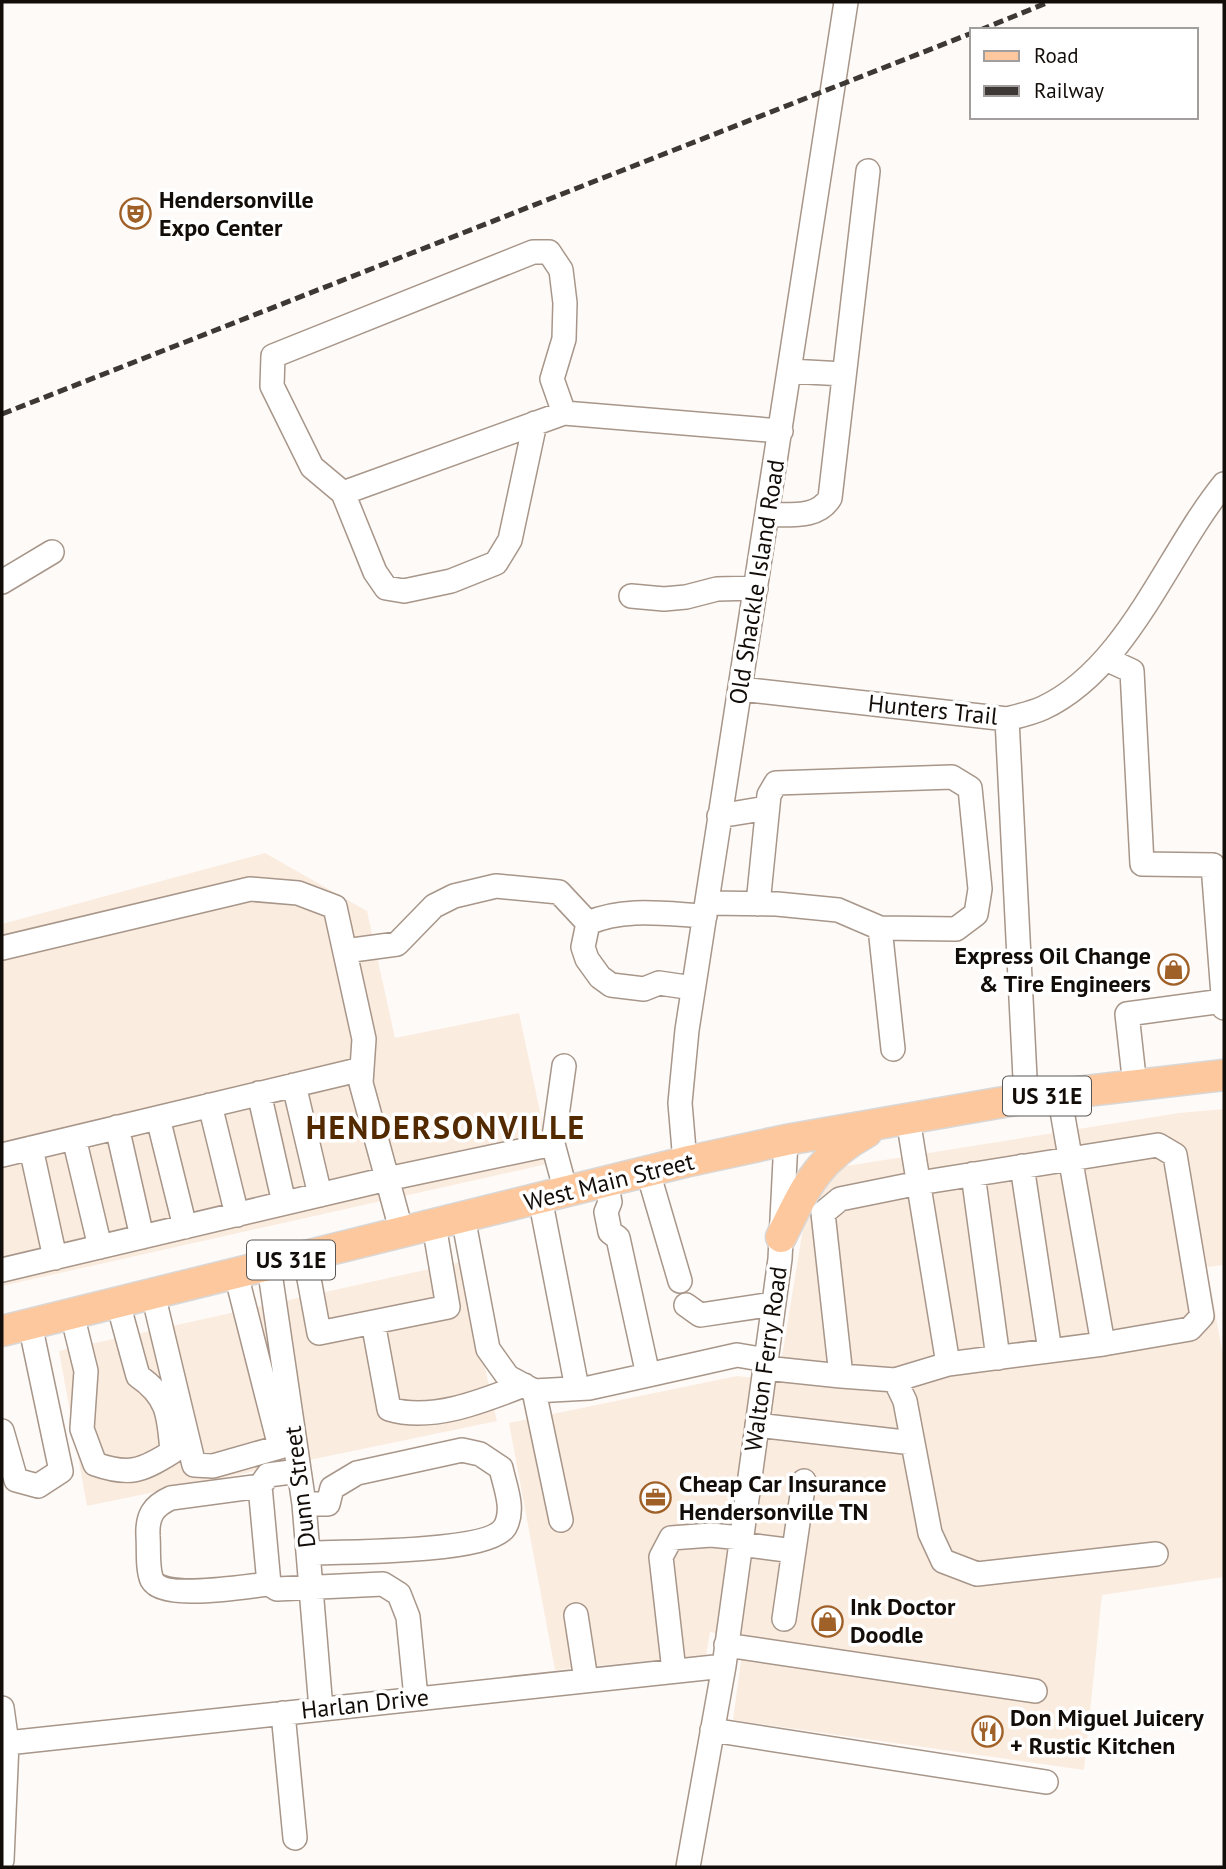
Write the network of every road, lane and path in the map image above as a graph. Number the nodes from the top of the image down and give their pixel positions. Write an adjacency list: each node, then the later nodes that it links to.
1 (846, 2): 3 (street, Old Shackle Island Road)
2 (868, 171): 4 (street)
3 (789, 371): 4 (street); 7 (street, Old Shackle Island Road)
4 (845, 374): 10 (street)
5 (564, 413): 6 (street); 7 (street); 9 (street)
6 (535, 424): 9 (street); 9 (street)
7 (781, 431): 10 (street, Old Shackle Island Road)
8 (1224, 484): 15 (street, Hunters Trail)
9 (343, 493)
10 (768, 515): 13 (street, Old Shackle Island Road)
11 (52, 552): 12 (street)
12 (2, 582)
13 (756, 588): 14 (street); 16 (street, Old Shackle Island Road)
14 (631, 596)
15 (1106, 659): 17 (street, Hunters Trail); 27 (street)
16 (741, 689): 17 (street, Hunters Trail); 19 (street, Old Shackle Island Road)
17 (1007, 719): 37 (street)
18 (767, 808): 19 (street); 20 (street); 23 (street)
19 (719, 816): 21 (street, Old Shackle Island Road)
20 (758, 904): 21 (street); 23 (street)
21 (706, 910): 22 (street); 26 (street, Old Shackle Island Road)
22 (588, 923): 25 (street); 26 (street)
23 (880, 928): 29 (street)
24 (2, 948): 25 (street)
25 (345, 951): 31 (street)
26 (694, 988): 48 (street, Old Shackle Island Road)
27 (1223, 1001): 28 (street); 34 (street)
28 (1224, 1008)
29 (893, 1049)
30 (564, 1066): 44 (street)
31 (362, 1069): 33 (street); 52 (street)
32 (1224, 1075): 34 (main road, West Main Street / US 31E)
33 (295, 1085): 35 (street); 55 (street)
34 (1135, 1086): 36 (main road, West Main Street / US 31E)
35 (259, 1093): 38 (street); 57 (street)
36 (1059, 1094): 37 (main road, West Main Street / US 31E); 47 (street)
37 (1026, 1098): 40 (main road, West Main Street / US 31E)
38 (210, 1105): 39 (street); 58 (street)
39 (158, 1118): 41 (street); 60 (street)
40 (895, 1121): 43 (main road, West Main Street / US 31E); 53 (street); 63 (main road)
41 (117, 1127): 42 (street); 62 (street)
42 (74, 1138): 45 (street); 64 (street)
43 (786, 1140): 48 (main road, West Main Street / US 31E); 63 (street, Walton Ferry Road)
44 (553, 1144): 52 (street); 56 (street)
45 (31, 1148): 46 (street); 66 (street)
46 (2, 1155)
47 (1070, 1158): 49 (street); 78 (street); 78 (street)
48 (685, 1162): 50 (main road, West Main Street / US 31E)
49 (1022, 1166): 51 (street); 79 (street)
50 (648, 1172): 54 (main road, West Main Street / US 31E); 70 (street)
51 (973, 1174): 53 (street); 80 (street)
52 (387, 1179): 55 (street); 61 (street)
53 (919, 1183): 82 (street); 84 (street)
54 (608, 1192): 56 (main road, West Main Street / US 31E); 83 (street)
55 (320, 1195): 57 (street)
56 (553, 1195): 59 (main road, West Main Street / US 31E); 87 (street)
57 (284, 1203): 58 (street)
58 (237, 1215): 60 (street)
59 (448, 1221): 61 (main road, West Main Street / US 31E); 76 (street); 86 (street)
60 (184, 1227): 62 (street)
61 (402, 1233): 65 (main road, West Main Street / US 31E)
62 (142, 1237): 64 (street)
63 (782, 1237): 73 (street, Walton Ferry Road)
64 (100, 1247): 66 (street)
65 (304, 1257): 67 (main road, West Main Street / US 31E); 76 (street)
66 (55, 1258): 68 (street)
67 (269, 1266): 69 (main road, West Main Street / US 31E); 91 (street, Dunn Street)
68 (2, 1270)
69 (236, 1274): 71 (main road, West Main Street / US 31E); 71 (street)
70 (680, 1281)
71 (153, 1294): 72 (main road, West Main Street / US 31E)
72 (118, 1303): 75 (main road, West Main Street / US 31E); 75 (street)
73 (774, 1304): 74 (street); 81 (street, Walton Ferry Road)
74 (686, 1306)
75 (72, 1314): 77 (main road, West Main Street / US 31E)
76 (373, 1322): 86 (street)
77 (16, 1328): 89 (street)
78 (1103, 1344): 79 (street)
79 (1050, 1350): 80 (street)
80 (998, 1357): 82 (street)
81 (766, 1364): 83 (street); 84 (street); 88 (street, Walton Ferry Road)
82 (948, 1364): 85 (street)
83 (648, 1375): 87 (street)
84 (841, 1376): 85 (street)
85 (895, 1380): 90 (street)
86 (529, 1388): 87 (street); 95 (street)
87 (577, 1388)
88 (757, 1425): 90 (street); 96 (street, Walton Ferry Road)
89 (2, 1431)
90 (913, 1443): 99 (street)
91 (299, 1471): 93 (street); 94 (street, Dunn Street)
92 (804, 1481): 97 (street)
93 (260, 1486): 100 (street); 100 (street)
94 (304, 1504): 98 (street, Dunn Street); 98 (street)
95 (561, 1520)
96 (741, 1541): 97 (street); 104 (street, Walton Ferry Road); 105 (street)
97 (794, 1551): 103 (street)
98 (308, 1553): 101 (street, Dunn Street)
99 (1156, 1554)
100 (270, 1584): 101 (street)
101 (311, 1588): 108 (street); 110 (street, Dunn Street)
102 (576, 1615): 106 (street)
103 (784, 1619)
104 (725, 1656): 105 (street, Harlan Drive); 107 (street, Harlan Drive); 112 (street, Walton Ferry Road)
105 (674, 1671): 106 (street, Harlan Drive)
106 (586, 1680): 108 (street, Harlan Drive)
107 (1035, 1692)
108 (416, 1698): 110 (street, Harlan Drive)
109 (2, 1708): 113 (street)
110 (321, 1709): 111 (street, Harlan Drive)
111 (283, 1713): 113 (street, Harlan Drive); 115 (street)
112 (712, 1730): 114 (street); 118 (street, Walton Ferry Road)
113 (7, 1743): 116 (street)
114 (1046, 1782)
115 (295, 1838)
116 (2, 1854): 117 (street)
117 (2, 1860)
118 (688, 1867)

